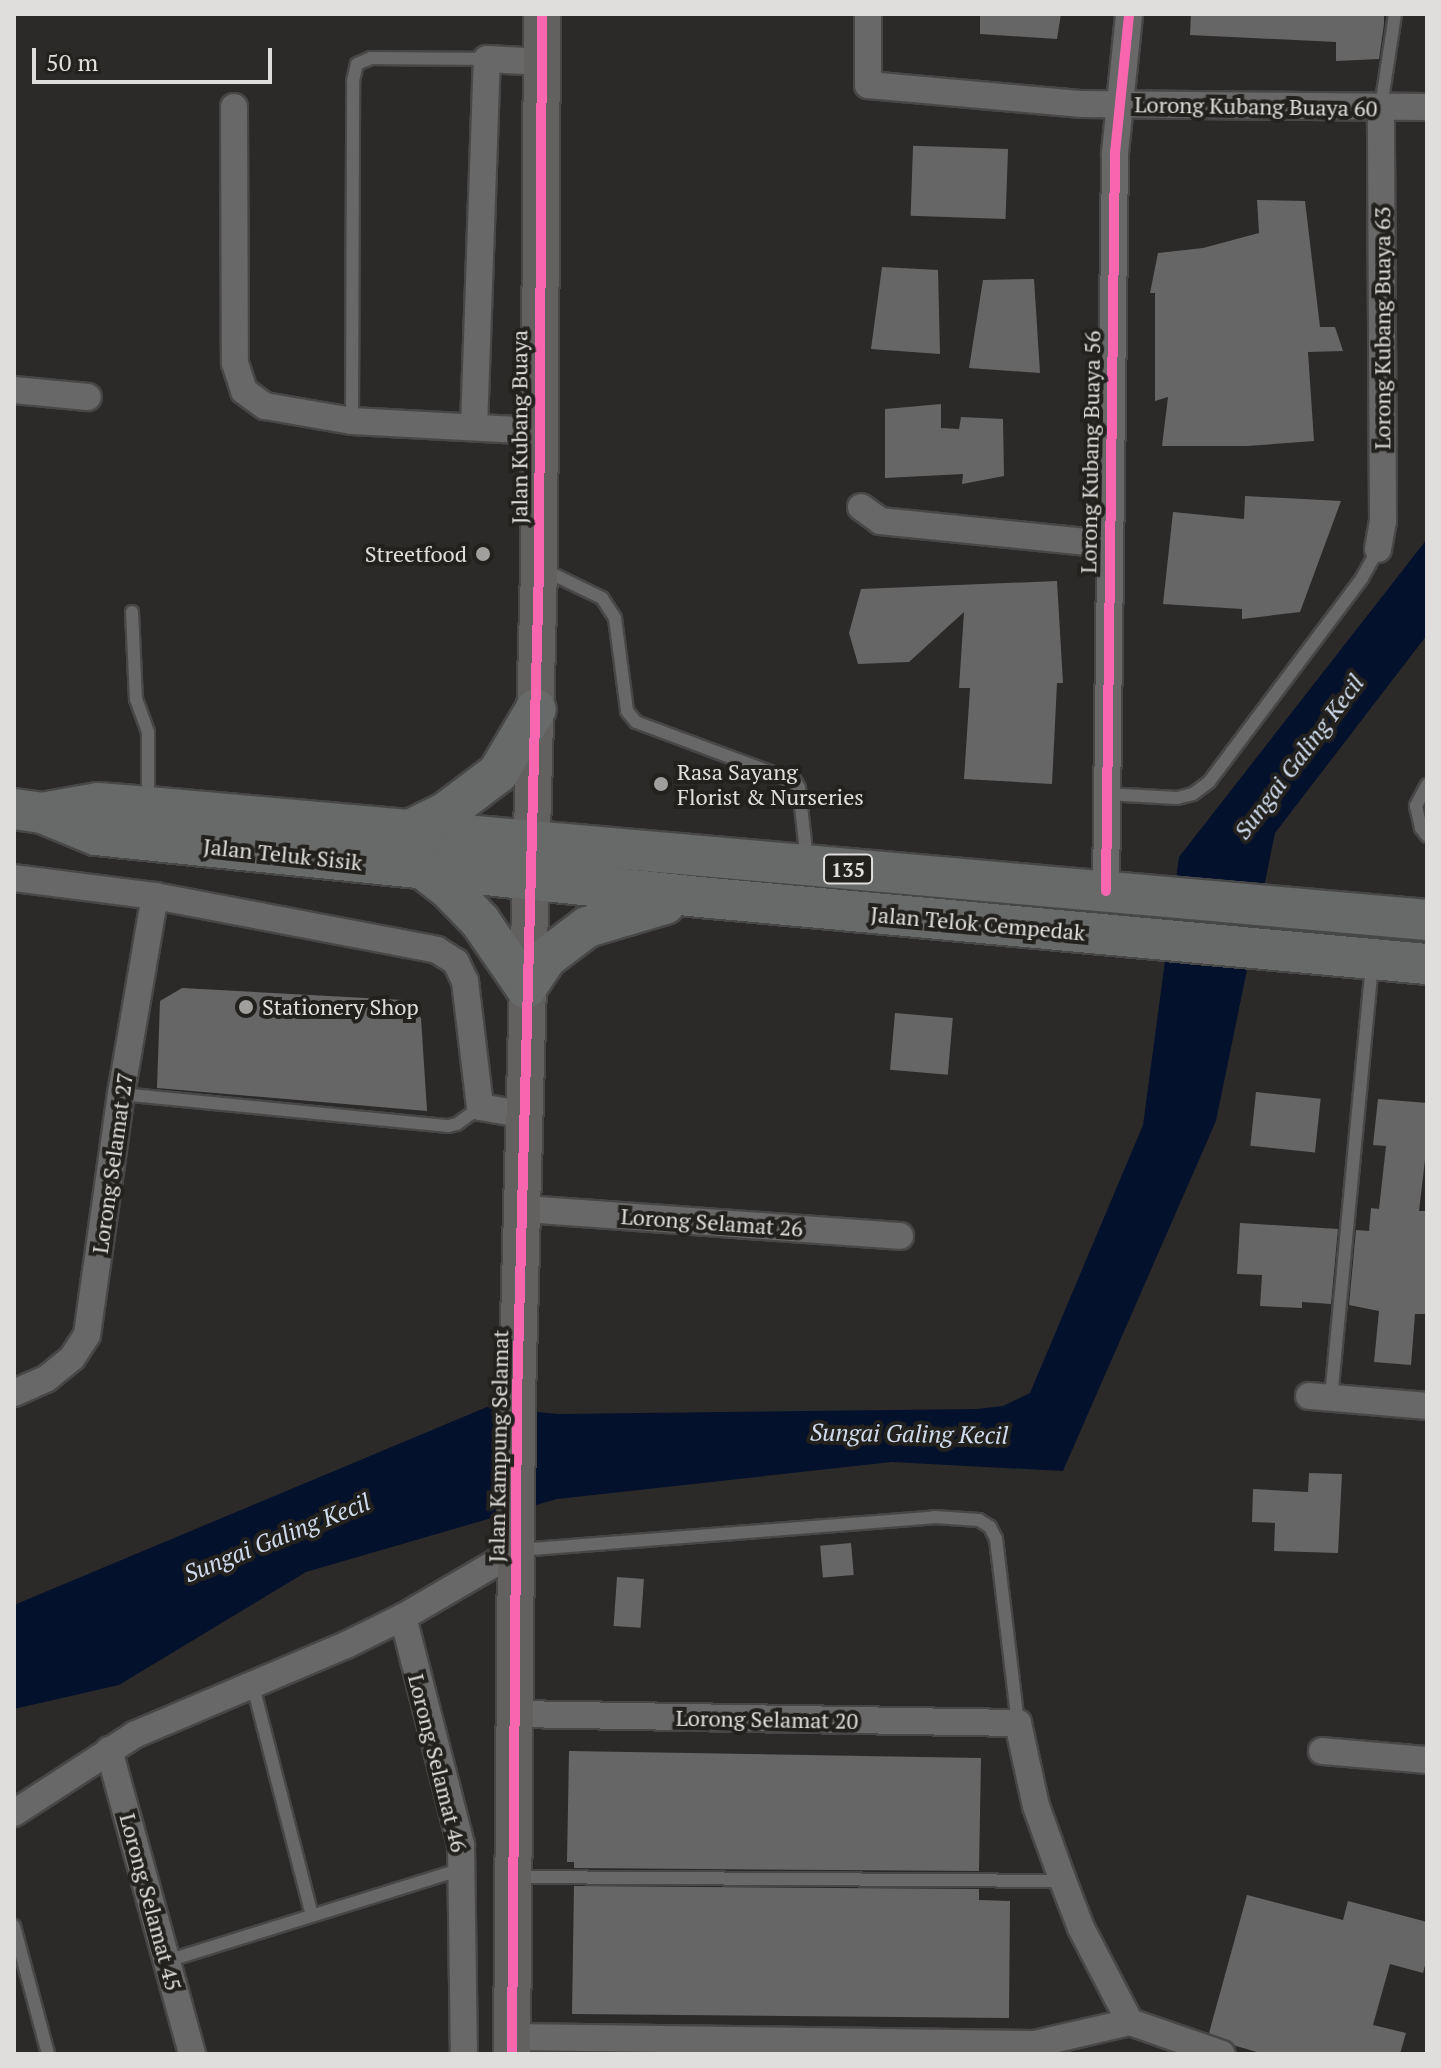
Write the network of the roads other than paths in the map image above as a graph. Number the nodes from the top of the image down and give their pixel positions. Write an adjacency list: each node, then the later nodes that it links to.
1 (542, 14): 6 (street, Jalan Kubang Buaya)
2 (868, 14): 7 (street, Lorong Kubang Buaya 60)
3 (1129, 14): 7 (street, Lorong Kubang Buaya 56)
4 (1395, 14): 9 (lane)
5 (487, 59): 6 (street); 13 (lane); 14 (street)
6 (542, 62): 15 (street, Jalan Kubang Buaya)
7 (1119, 105): 9 (street, Lorong Kubang Buaya 60); 17 (street, Lorong Kubang Buaya 56)
8 (234, 107): 13 (street)
9 (1381, 107): 10 (street, Lorong Kubang Buaya 60); 18 (street, Lorong Kubang Buaya 63)
10 (1427, 107)
11 (14, 390): 12 (street)
12 (88, 397)
13 (352, 421): 14 (street)
14 (474, 427): 15 (street)
15 (539, 431): 19 (street, Jalan Kubang Buaya)
16 (861, 507): 17 (street)
17 (1108, 544): 23 (street, Lorong Kubang Buaya 56)
18 (1378, 549): 23 (lane)
19 (539, 568): 21 (street, Jalan Kubang Buaya); 29 (lane)
20 (132, 612): 24 (lane)
21 (536, 709): 26 (main road); 28 (street, Jalan Kubang Buaya)
22 (1427, 785): 27 (lane)
23 (1107, 794): 33 (street, Lorong Kubang Buaya 56)
24 (148, 807): 25 (main road, Jalan Teluk Sisik / 135); 26 (main road, Jalan Teluk Sisik / 135)
25 (28, 811): 30 (main road, Jalan Teluk Sisik / 135)
26 (414, 828): 28 (main road, Jalan Teluk Sisik / 135)
27 (1427, 836)
28 (532, 839): 29 (main road, Jalan Telok Cempedak / 135); 32 (street, Jalan Kampung Selamat)
29 (808, 865): 33 (main road, Jalan Telok Cempedak / 135)
30 (422, 868): 32 (main road, Jalan Teluk Sisik / 135); 39 (main road)
31 (14, 878): 34 (street)
32 (528, 880): 35 (main road, Jalan Telok Cempedak / 135); 39 (street, Jalan Kampung Selamat)
33 (1106, 891): 36 (main road, Jalan Telok Cempedak / 135)
34 (155, 896): 40 (street, Lorong Selamat 27); 41 (street)
35 (700, 897): 37 (main road, Jalan Telok Cempedak / 135); 39 (main road)
36 (1427, 920)
37 (1372, 960): 38 (main road, Jalan Telok Cempedak / 135); 46 (lane)
38 (1427, 964)
39 (526, 988): 42 (street, Jalan Kampung Selamat)
40 (121, 1094): 41 (lane); 45 (street, Lorong Selamat 27)
41 (480, 1107): 42 (street)
42 (527, 1115): 43 (street, Jalan Kampung Selamat)
43 (524, 1209): 44 (street, Lorong Selamat 26); 48 (street, Jalan Kampung Selamat)
44 (900, 1236)
45 (14, 1393)
46 (1320, 1397): 47 (street)
47 (1427, 1406)
48 (516, 1551): 49 (street); 51 (street, Jalan Kampung Selamat); 52 (lane)
49 (403, 1617): 50 (street); 57 (street, Lorong Selamat 46)
50 (253, 1686): 53 (street); 60 (lane)
51 (516, 1714): 52 (street, Lorong Selamat 20); 58 (street, Jalan Kampung Selamat)
52 (1018, 1723): 59 (street)
53 (109, 1750): 56 (street); 62 (street, Lorong Selamat 45)
54 (1322, 1751): 55 (street)
55 (1427, 1760)
56 (14, 1813)
57 (463, 1868): 60 (lane); 69 (street, Lorong Selamat 46)
58 (514, 1877): 59 (lane); 64 (street, Jalan Kampung Selamat)
59 (1063, 1881): 63 (street)
60 (312, 1916): 62 (lane)
61 (14, 1926): 67 (lane)
62 (167, 1961): 68 (street, Lorong Selamat 45)
63 (1130, 2022): 66 (street); 70 (street)
64 (513, 2046): 65 (street)
65 (710, 2047): 66 (street)
66 (884, 2048)
67 (48, 2054)
68 (192, 2054)
69 (464, 2054)
70 (1222, 2054)

